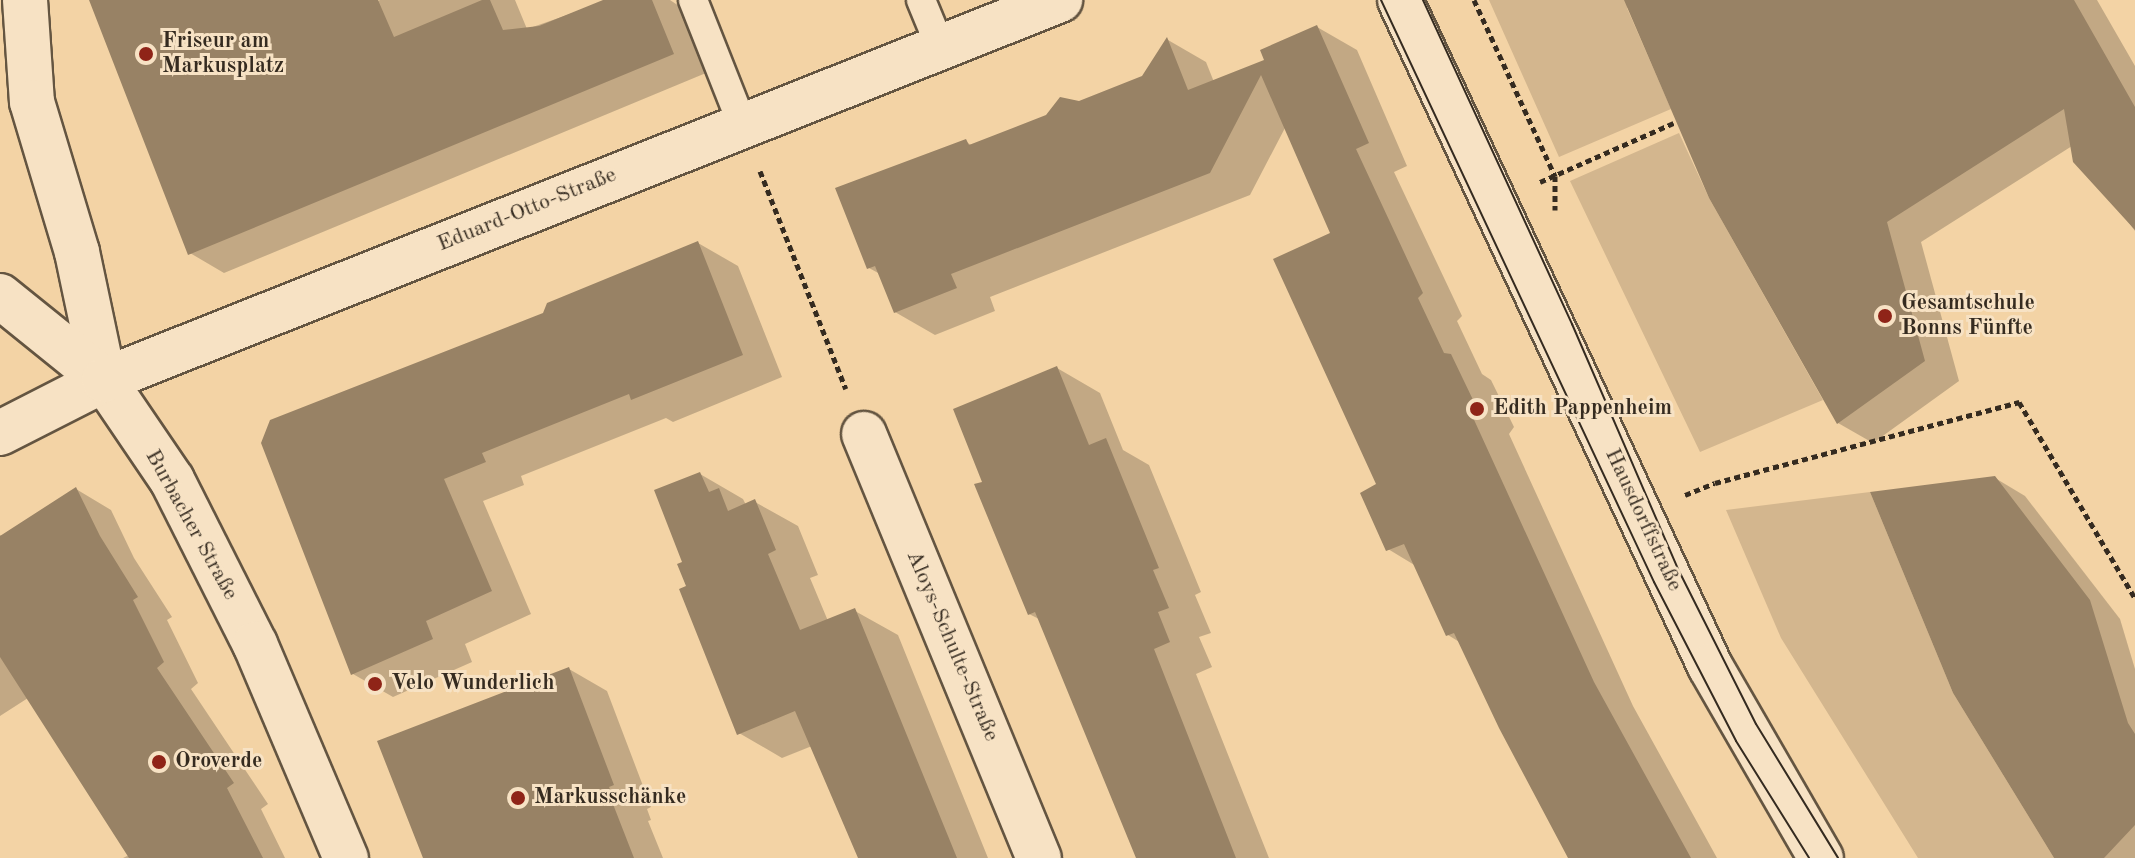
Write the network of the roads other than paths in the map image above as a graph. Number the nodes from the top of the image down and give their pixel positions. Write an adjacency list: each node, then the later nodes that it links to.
1 (25, 0): 9 (street, Burbacher Straße)
2 (693, 0): 7 (lane)
3 (921, 0): 6 (lane)
4 (1060, 0): 6 (street, Eduard-Otto-Straße)
5 (1400, 0): 14 (street, Hausdorffstraße)
6 (940, 46): 7 (street, Eduard-Otto-Straße)
7 (742, 124): 9 (street, Eduard-Otto-Straße)
8 (0, 296): 9 (street)
9 (104, 380): 10 (street, Eduard-Otto-Straße); 12 (street, Burbacher Straße)
10 (0, 433)
11 (864, 434): 13 (street, Aloys-Schulte-Straße)
12 (346, 858)
13 (1039, 858)
14 (1821, 858)

